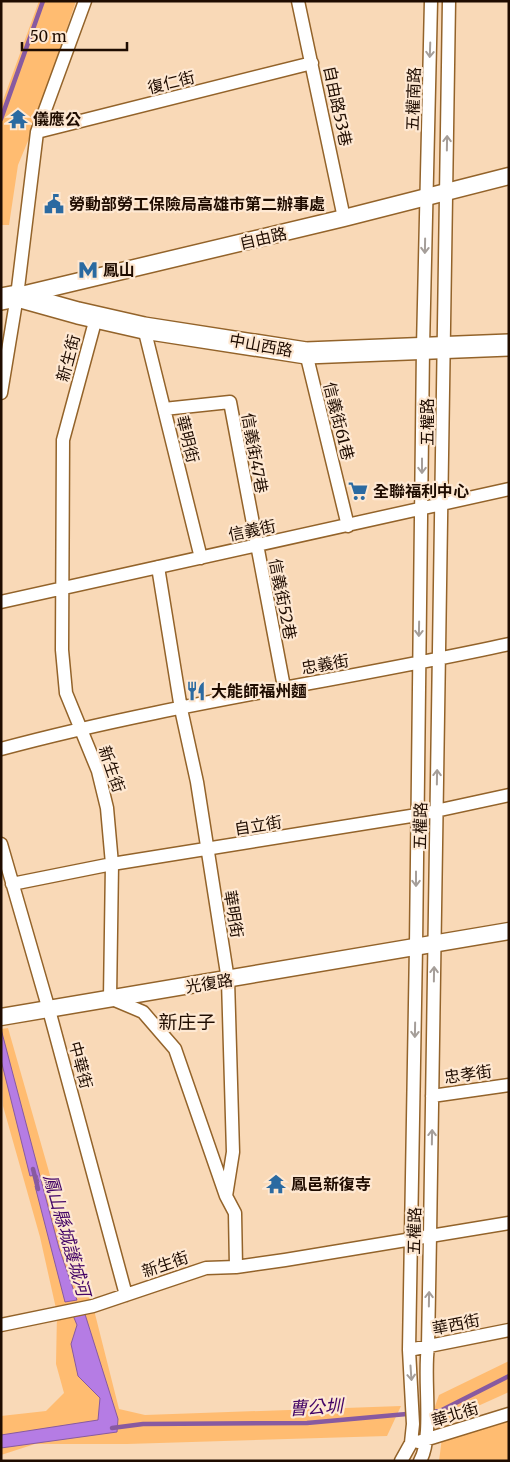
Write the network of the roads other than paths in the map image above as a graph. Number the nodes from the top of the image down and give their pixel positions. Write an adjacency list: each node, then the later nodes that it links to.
1 (84, 1): 6 (street)
2 (298, 1): 5 (street, 自由路53巷)
3 (431, 1): 9 (street, 五權南路, one-way to 9)
4 (449, 1): 8 (street, 五權南路, one-way to 4)
5 (312, 63): 6 (street, 復仁街); 10 (street, 自由路53巷)
6 (37, 132): 11 (street)
7 (509, 176): 8 (street, 自由路)
8 (446, 191): 9 (street, 自由路); 16 (street, 五權路)
9 (426, 198): 10 (street, 自由路); 15 (street, 五權路, one-way to 15)
10 (344, 218): 11 (street, 自由路)
11 (9, 297): 12 (main road, 中山西路); 18 (street)
12 (96, 318): 13 (main road, 中山西路); 27 (street, 新生街)
13 (144, 328): 17 (main road, 中山西路); 19 (street, 華明街)
14 (509, 345): 16 (main road, 中山西路)
15 (423, 347): 16 (main road, 中山西路); 17 (main road, 中山西路); 22 (street, 五權路, one-way to 22)
16 (444, 347): 21 (street, 五權路)
17 (306, 353): 23 (street, 信義街61巷)
18 (1, 393)
19 (164, 409): 24 (street, 信義街47巷); 25 (street, 華明街)
20 (509, 489): 21 (street, 信義街)
21 (442, 504): 22 (street, 信義街); 30 (street, 五權路)
22 (421, 509): 23 (street, 信義街); 31 (street, 五權路, one-way to 31)
23 (348, 526): 24 (street, 信義街)
24 (256, 546): 25 (street, 信義街); 32 (street, 信義街52巷)
25 (201, 558): 26 (street, 信義街)
26 (158, 567): 27 (street, 信義街); 33 (street, 華明街)
27 (64, 587): 28 (street, 信義街); 34 (street, 新生街)
28 (1, 602)
29 (509, 644): 30 (street, 忠義街)
30 (439, 659): 31 (street, 忠義街); 37 (street, 五權路, one-way to 30)
31 (418, 663): 32 (street, 忠義街); 38 (street, 五權路)
32 (284, 688): 33 (street, 忠義街)
33 (181, 709): 34 (street, 忠義街); 40 (street, 華明街)
34 (79, 728): 35 (street, 忠義街); 41 (street, 新生街)
35 (1, 749)
36 (509, 795): 37 (street, 自立街)
37 (436, 810): 38 (street, 自立街); 44 (street, 五權路)
38 (416, 815): 40 (street, 自立街); 45 (street, 五權路, one-way to 45)
39 (1, 844): 42 (street, 中華街)
40 (207, 850): 41 (street, 自立街); 46 (street, 華明街)
41 (112, 864): 42 (street, 自立街); 47 (street, 新生街)
42 (12, 884): 48 (street, 中華街)
43 (509, 931): 44 (street, 光復路)
44 (434, 943): 45 (street, 光復路); 51 (street, 五權路, one-way to 44)
45 (416, 946): 46 (street, 光復路); 55 (street, 五權路, one-way to 55)
46 (228, 980): 47 (street, 光復路); 52 (street, 華明街)
47 (110, 998): 48 (street, 光復路); 52 (street)
48 (49, 1010): 49 (street, 光復路); 57 (street, 中華街)
49 (1, 1017)
50 (509, 1085): 51 (street, 忠孝街)
51 (432, 1096): 54 (street, 五權路, one-way to 51)
52 (226, 1196): 56 (street)
53 (509, 1223): 54 (street, 新生街)
54 (430, 1235): 55 (street, 新生街); 60 (street, 五權路, one-way to 54)
55 (412, 1238): 56 (street, 新生街); 61 (street, 五權路)
56 (236, 1267): 57 (street, 新生街)
57 (126, 1295): 58 (street, 新生街)
58 (1, 1325)
59 (509, 1330): 60 (street, 華西街)
60 (428, 1347): 61 (street, 華西街); 63 (street, 五權路)
61 (409, 1350): 64 (street, 五權路, one-way to 64)
62 (509, 1414): 63 (street, 華北街)
63 (425, 1434): 64 (street, 華北街); 66 (street, 五權路)
64 (411, 1438): 65 (street)
65 (401, 1461)
66 (420, 1461)

